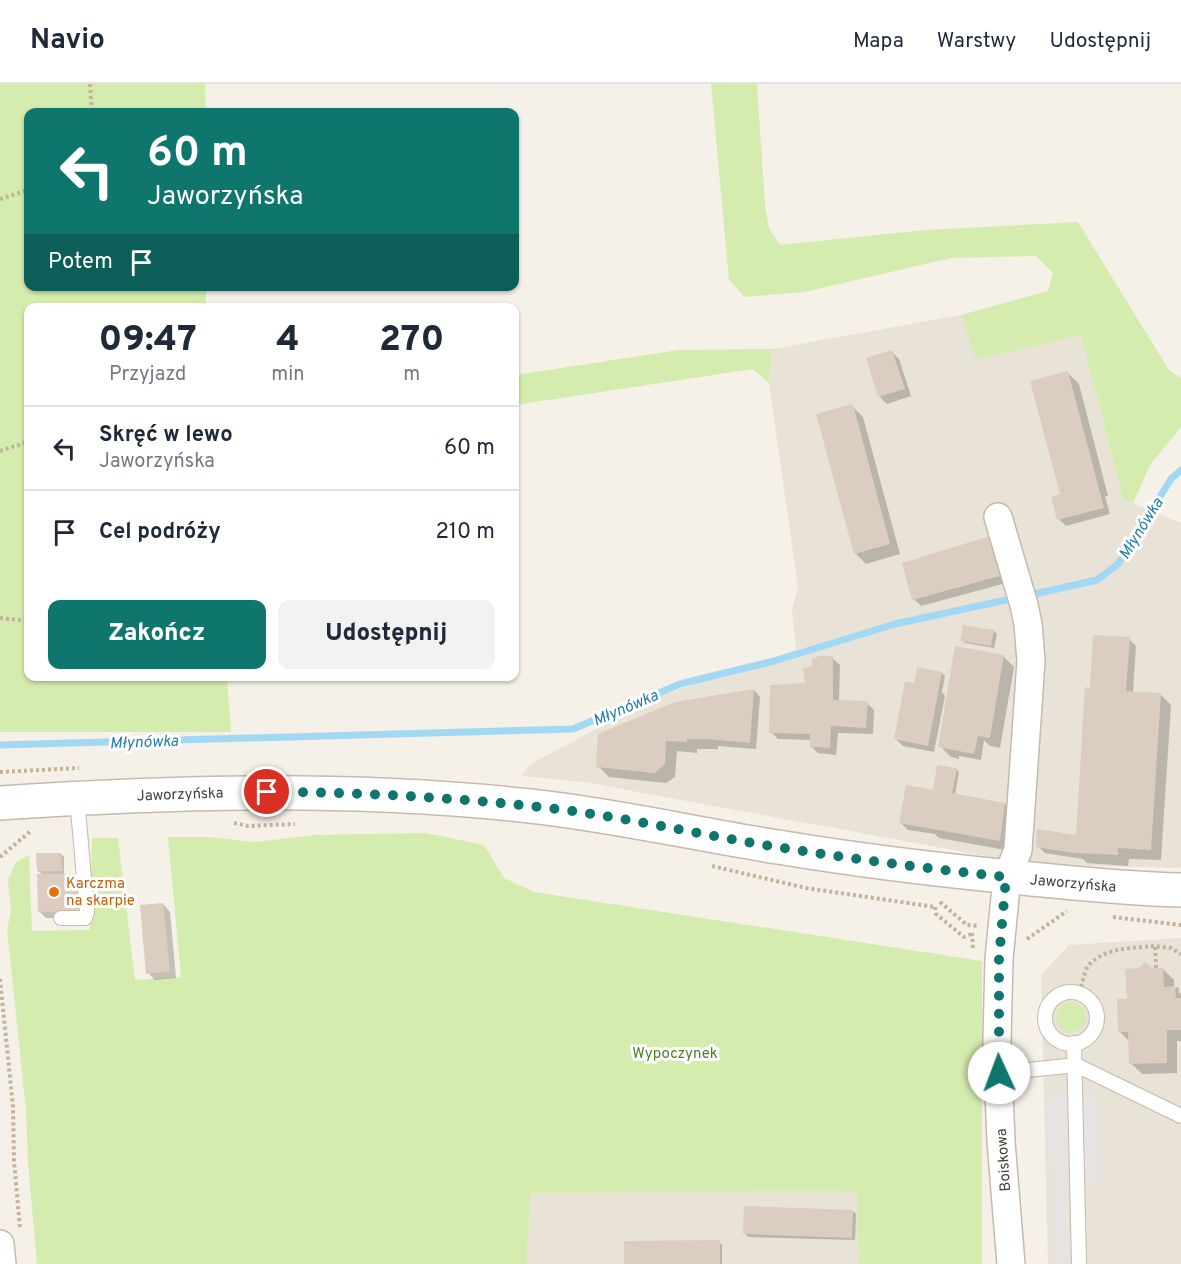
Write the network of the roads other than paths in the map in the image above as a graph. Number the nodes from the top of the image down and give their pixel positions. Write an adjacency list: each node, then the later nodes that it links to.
1 (998, 517): 4 (street, Boiskowa)
2 (77, 798): 3 (street, Jaworzyńska); 4 (street, Jaworzyńska); 6 (lane)
3 (0, 803)
4 (1006, 877): 5 (street, Jaworzyńska); 9 (street, Boiskowa)
5 (1181, 890)
6 (61, 918)
7 (1074, 1043): 7 (lane); 8 (lane)
8 (1076, 1065): 9 (lane); 10 (lane); 14 (lane)
9 (999, 1073): 13 (street, Boiskowa)
10 (1181, 1116)
11 (10, 1237): 12 (street)
12 (2, 1264)
13 (1011, 1264)
14 (1079, 1264)

